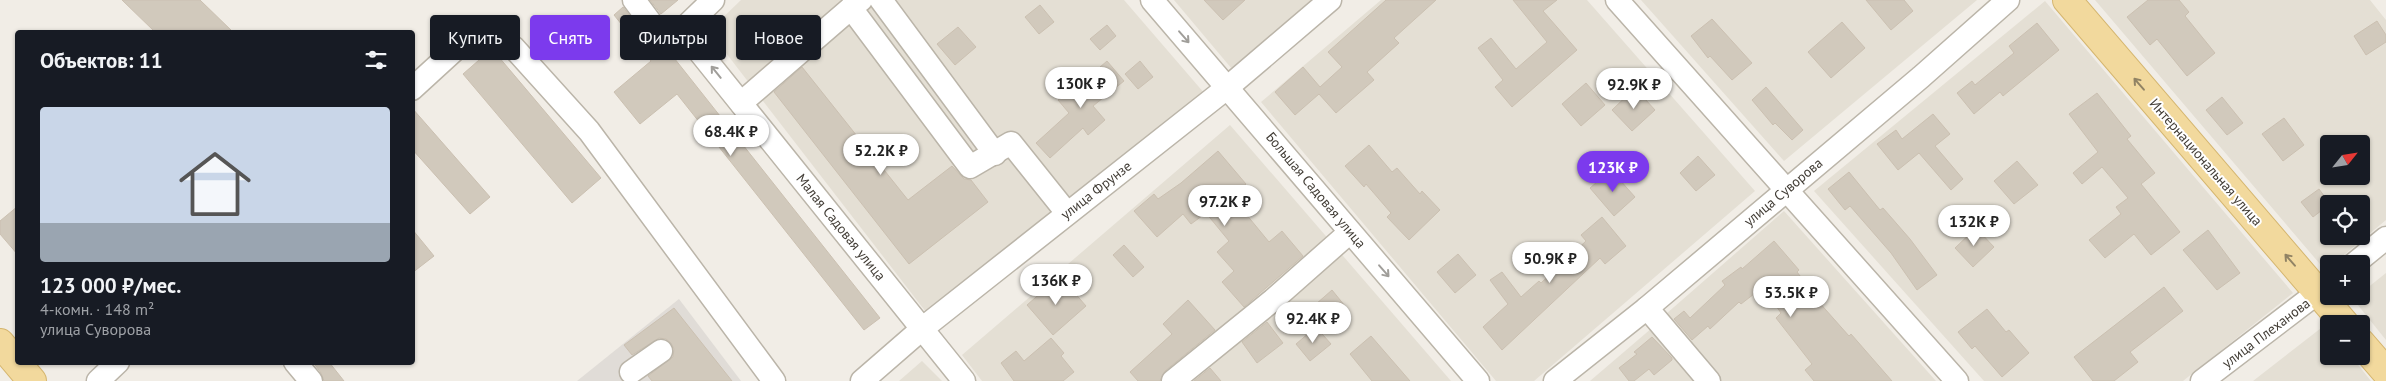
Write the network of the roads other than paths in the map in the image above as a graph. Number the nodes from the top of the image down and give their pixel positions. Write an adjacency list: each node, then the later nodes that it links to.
1 (634, 0): 10 (street)
2 (713, 0): 11 (street)
3 (880, 0): 16 (street)
4 (1152, 0): 14 (street, Большая Садовая улица, one-way to 14)
5 (1330, 0): 14 (street, улица Фрунзе)
6 (1616, 0): 17 (street)
7 (2008, 0): 17 (street, улица Суворова)
8 (2067, 0): 22 (main road, Интернациональная улица, one-way to 8)
9 (856, 4): 15 (street); 16 (street)
10 (645, 15)
11 (698, 15)
12 (706, 60): 15 (street, Малая Садовая улица, one-way to 12)
13 (415, 86): 39 (street)
14 (1228, 87): 18 (street, улица Фрунзе); 19 (street, Большая Садовая улица)
15 (741, 103): 25 (street, Малая Садовая улица)
16 (995, 154): 18 (street)
17 (1785, 189): 24 (street, улица Суворова); 45 (street)
18 (1067, 213): 25 (street, улица Фрунзе)
19 (1350, 232): 41 (street); 42 (street, Большая Садовая улица, one-way to 42)
20 (2386, 238): 21 (street)
21 (2365, 255)
22 (2320, 285)
23 (2320, 290): 46 (street, улица Плеханова)
24 (1647, 308): 43 (street, улица Суворова); 44 (street)
25 (923, 328): 34 (street, улица Фрунзе); 40 (street, Малая Садовая улица)
26 (0, 343): 29 (main road)
27 (661, 351): 35 (street)
28 (2370, 353): 33 (main road)
29 (15, 361)
30 (19, 365): 36 (main road)
31 (115, 365): 37 (street)
32 (297, 365): 38 (street)
33 (2386, 372)
34 (875, 377)
35 (630, 378)
36 (32, 381)
37 (98, 381)
38 (310, 381)
39 (774, 381)
40 (964, 381)
41 (1173, 381)
42 (1478, 381)
43 (1555, 381)
44 (1709, 381)
45 (1957, 381)
46 (2202, 381)

